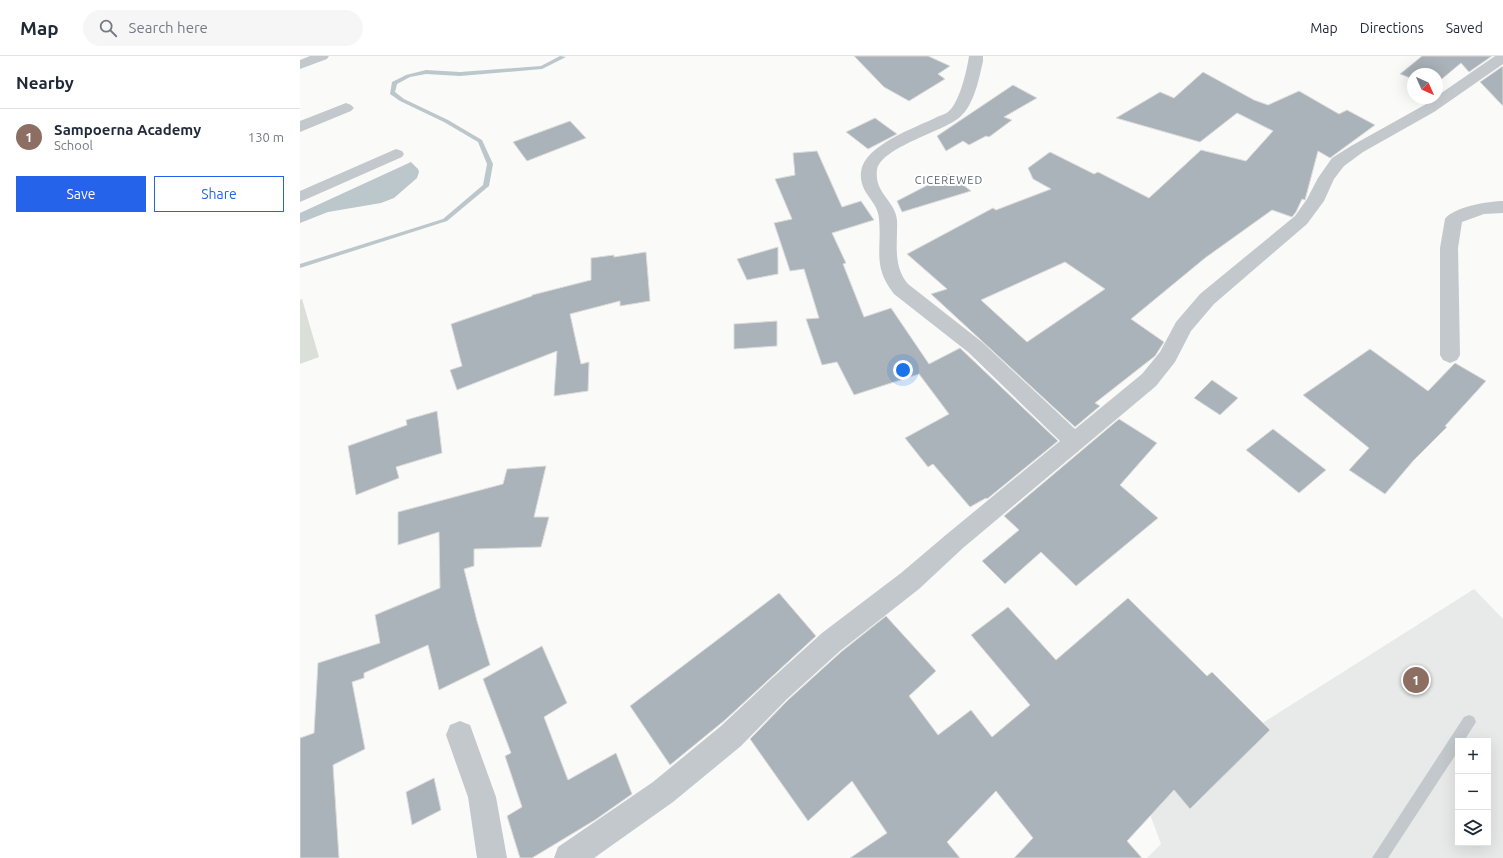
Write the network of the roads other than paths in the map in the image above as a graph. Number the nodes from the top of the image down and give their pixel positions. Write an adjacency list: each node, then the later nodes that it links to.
1 (322, 56): 4 (street)
2 (976, 56): 11 (street)
3 (1503, 57): 11 (street)
4 (300, 64)
5 (346, 108): 6 (street)
6 (300, 127)
7 (396, 154): 8 (street)
8 (300, 197)
9 (1503, 207): 10 (street)
10 (1450, 355)
11 (1075, 442): 15 (street)
12 (1469, 722): 16 (lane)
13 (460, 735): 14 (street)
14 (492, 858)
15 (569, 858)
16 (1378, 858)

